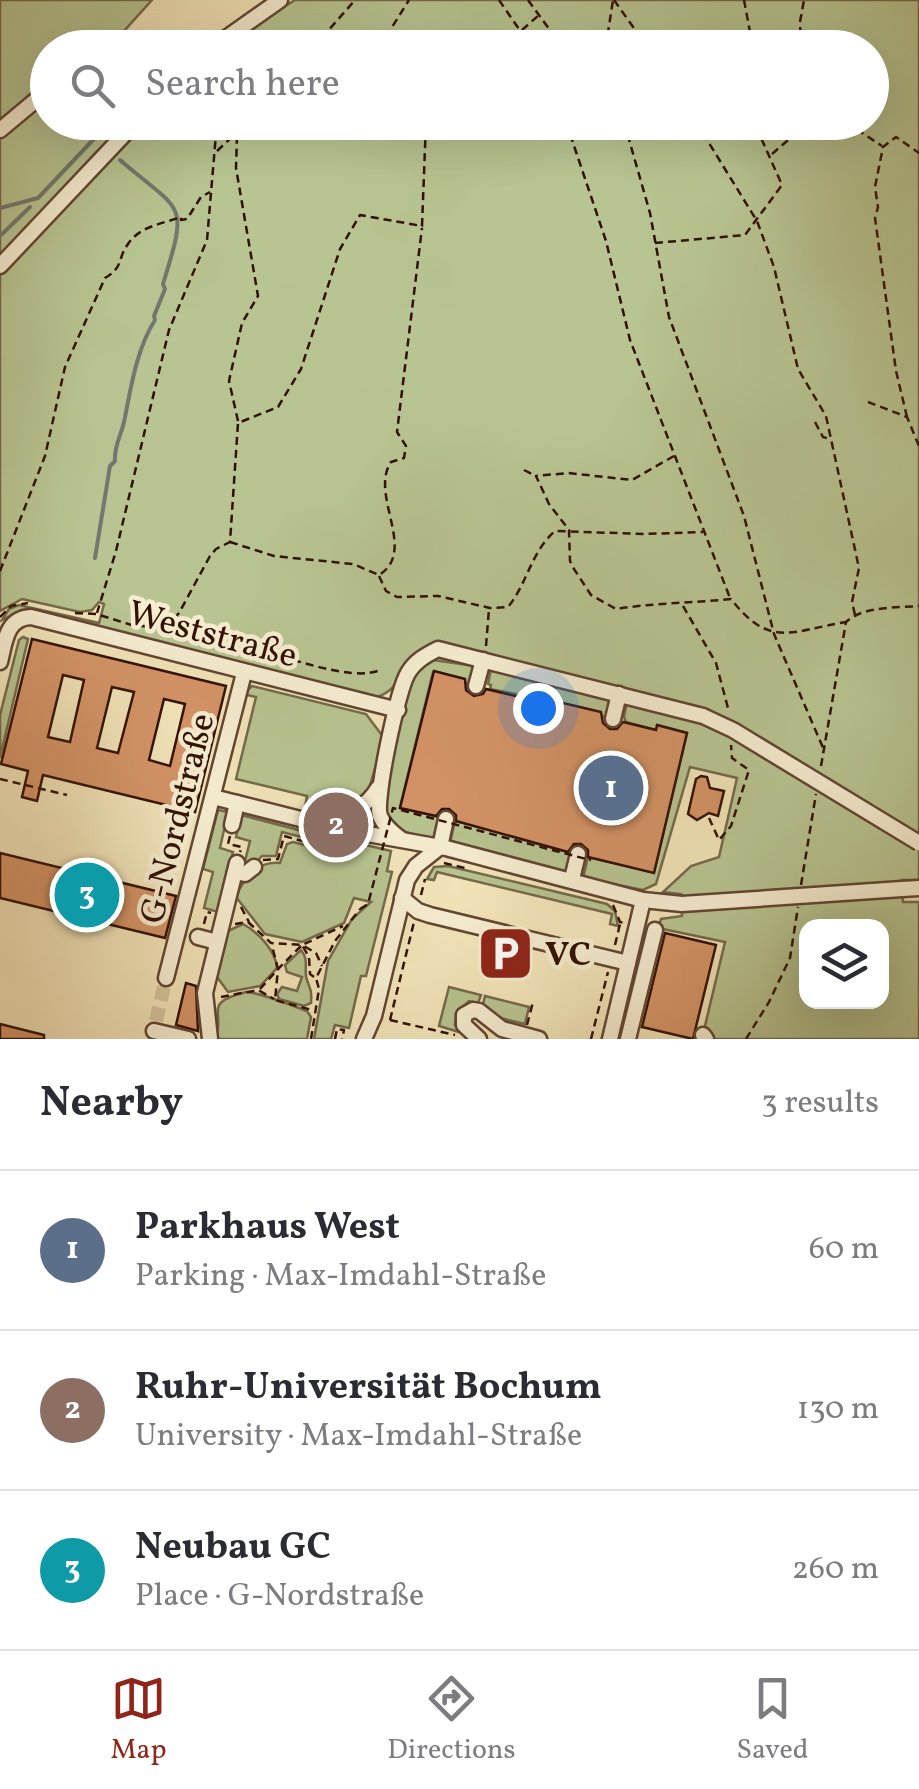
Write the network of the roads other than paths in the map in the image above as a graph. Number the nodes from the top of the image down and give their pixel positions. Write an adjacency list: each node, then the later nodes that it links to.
1 (280, 0): 2 (street)
2 (238, 30)
3 (30, 105): 4 (street)
4 (0, 130)
5 (119, 140): 6 (street)
6 (0, 266)
7 (484, 660): 10 (street); 11 (street); 12 (street)
8 (0, 662): 9 (street, Weststraße)
9 (244, 673): 12 (street, Weststraße); 15 (street, G-Nordstraße)
10 (476, 686)
11 (619, 694): 13 (street); 21 (street, bridge)
12 (398, 710): 14 (street)
13 (612, 719)
14 (378, 787): 19 (street); 20 (street)
15 (213, 797): 16 (street); 31 (street, G-Nordstraße)
16 (237, 803): 18 (street); 19 (street)
17 (446, 819): 22 (street)
18 (231, 830)
19 (325, 832): 20 (street)
20 (401, 839): 22 (street)
21 (919, 843)
22 (440, 855): 25 (street); 27 (street)
23 (584, 856): 25 (street)
24 (254, 867): 37 (street)
25 (572, 879): 28 (street)
26 (919, 888): 28 (street, bridge)
27 (402, 898): 30 (street); 38 (street)
28 (643, 900): 29 (street)
29 (648, 928): 30 (street); 40 (street)
30 (628, 963): 39 (street)
31 (166, 978)
32 (154, 1030): 36 (street)
33 (497, 1034): 34 (street); 35 (street)
34 (532, 1037)
35 (472, 1038)
36 (188, 1039)
37 (210, 1039)
38 (364, 1039)
39 (610, 1039)
40 (628, 1039)

